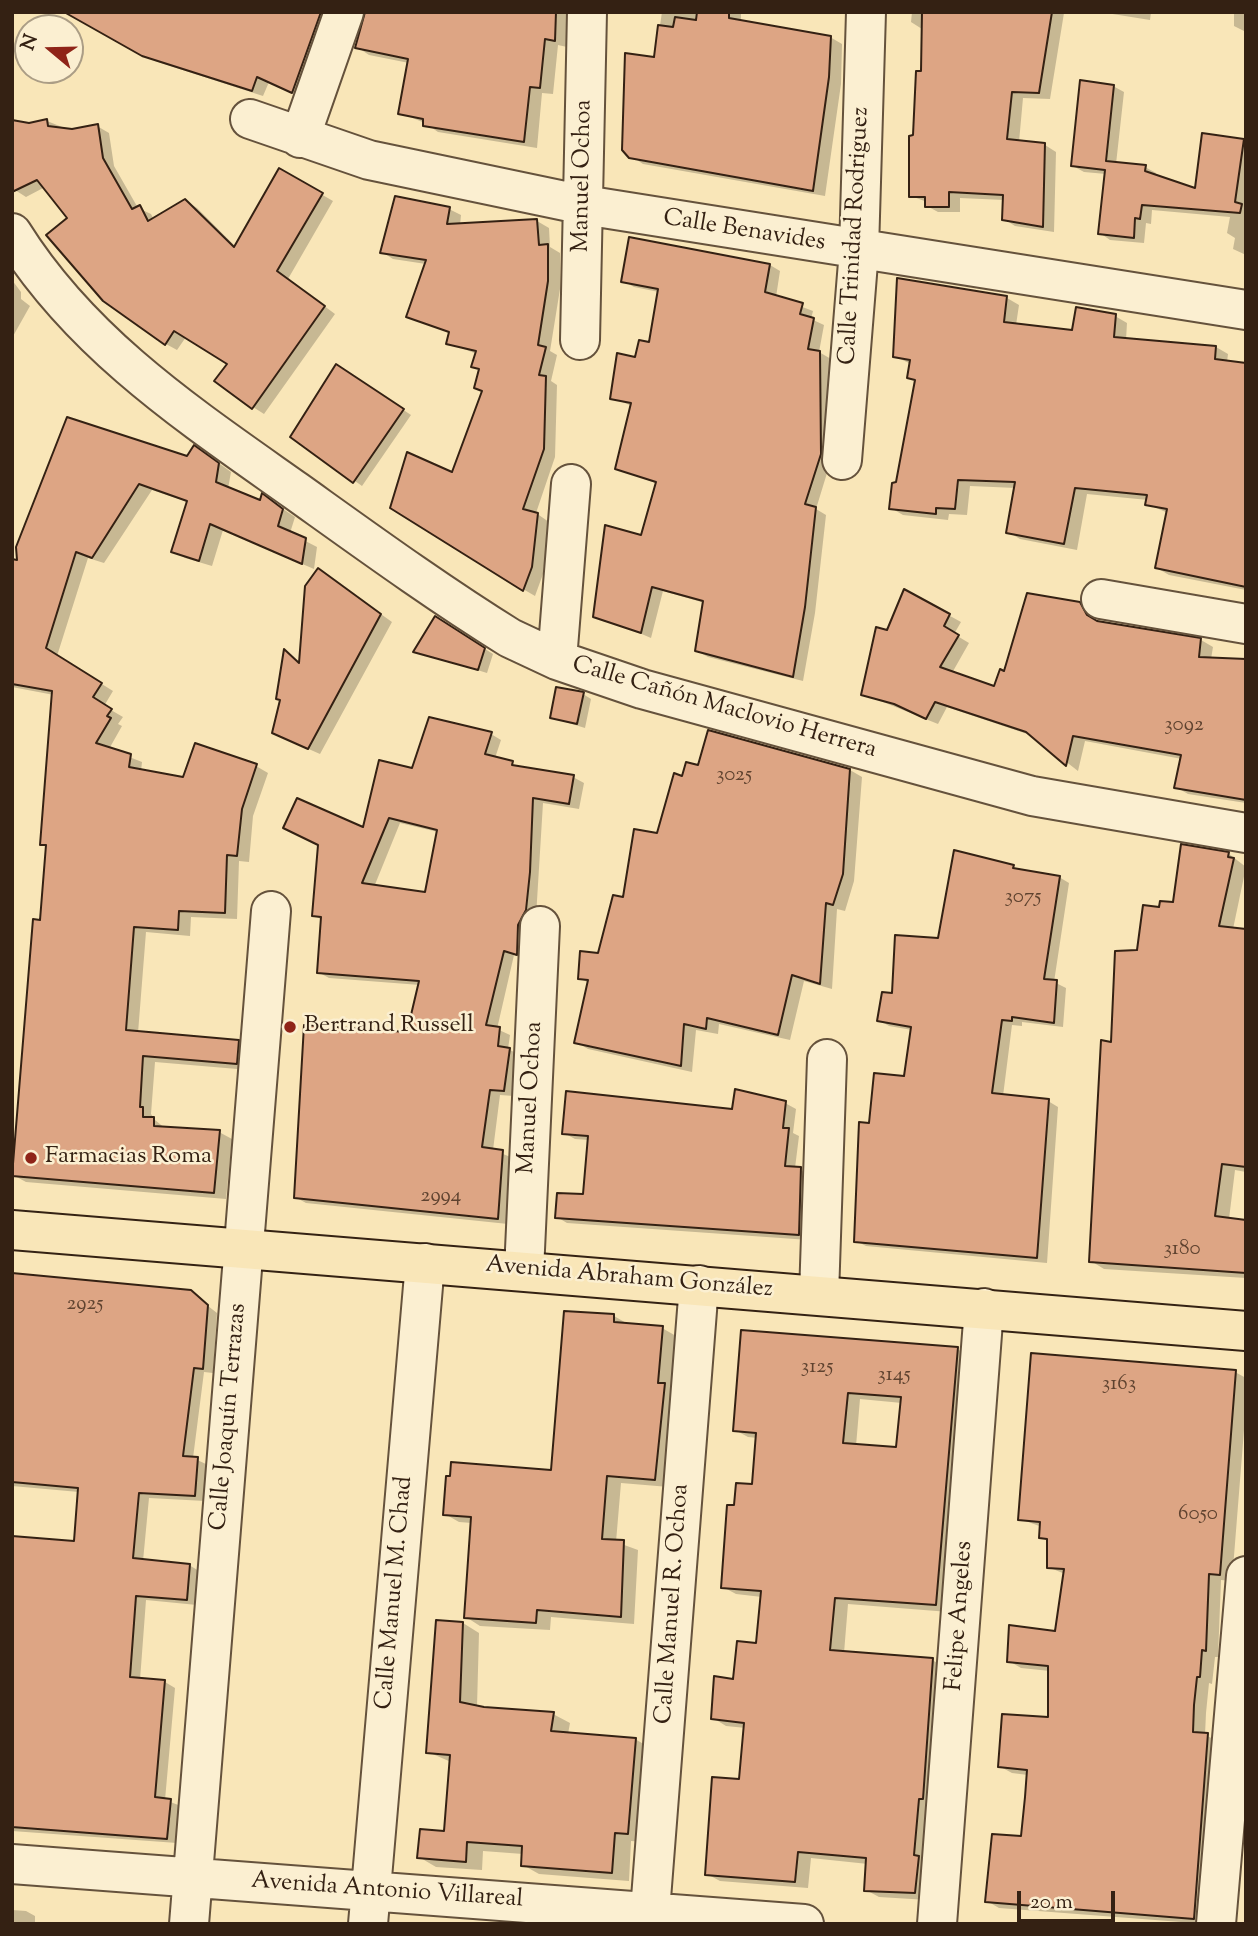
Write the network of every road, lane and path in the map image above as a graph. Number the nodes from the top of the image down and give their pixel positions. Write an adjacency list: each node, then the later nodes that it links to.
1 (344, 12): 5 (street)
2 (587, 12): 6 (street, Manuel Ochoa)
3 (866, 12): 8 (street, Calle Trinidad Rodriguez)
4 (250, 119): 5 (street, Calle Benavides)
5 (300, 138): 6 (street, Calle Benavides)
6 (583, 205): 8 (street, Calle Benavides); 10 (street, Manuel Ochoa)
7 (12, 233): 15 (street, Calle Cañón Maclovio Herrera)
8 (859, 250): 9 (street, Calle Benavides); 11 (street, Calle Trinidad Rodriguez)
9 (1246, 310)
10 (580, 340)
11 (842, 460)
12 (571, 484): 15 (street)
13 (1101, 599): 14 (street)
14 (1246, 624)
15 (557, 660): 16 (street, Calle Cañón Maclovio Herrera)
16 (1246, 834)
17 (271, 911): 21 (street, Calle Joaquín Terrazas)
18 (540, 926): 23 (street, Manuel Ochoa)
19 (827, 1059): 25 (street)
20 (12, 1230): 21 (main road, Avenida Abraham González)
21 (244, 1248): 22 (main road, Avenida Abraham González); 30 (street, Calle Joaquín Terrazas)
22 (425, 1263): 23 (main road, Avenida Abraham González); 31 (street, Calle Manuel M. Chad)
23 (524, 1271): 24 (main road, Avenida Abraham González)
24 (699, 1284): 25 (main road, Avenida Abraham González); 32 (street, Calle Manuel R. Ochoa)
25 (819, 1295): 26 (main road, Avenida Abraham González)
26 (984, 1308): 27 (main road, Avenida Abraham González); 35 (street, Felipe Angeles)
27 (1246, 1331)
28 (1246, 1576): 36 (street)
29 (12, 1864): 30 (street, Avenida Antonio Villareal)
30 (192, 1877): 31 (street, Avenida Antonio Villareal); 33 (street, Calle Joaquín Terrazas)
31 (369, 1907): 32 (street, Avenida Antonio Villareal)
32 (649, 1918): 34 (street, Avenida Antonio Villareal)
33 (189, 1924)
34 (804, 1924)
35 (937, 1924)
36 (1216, 1924)

